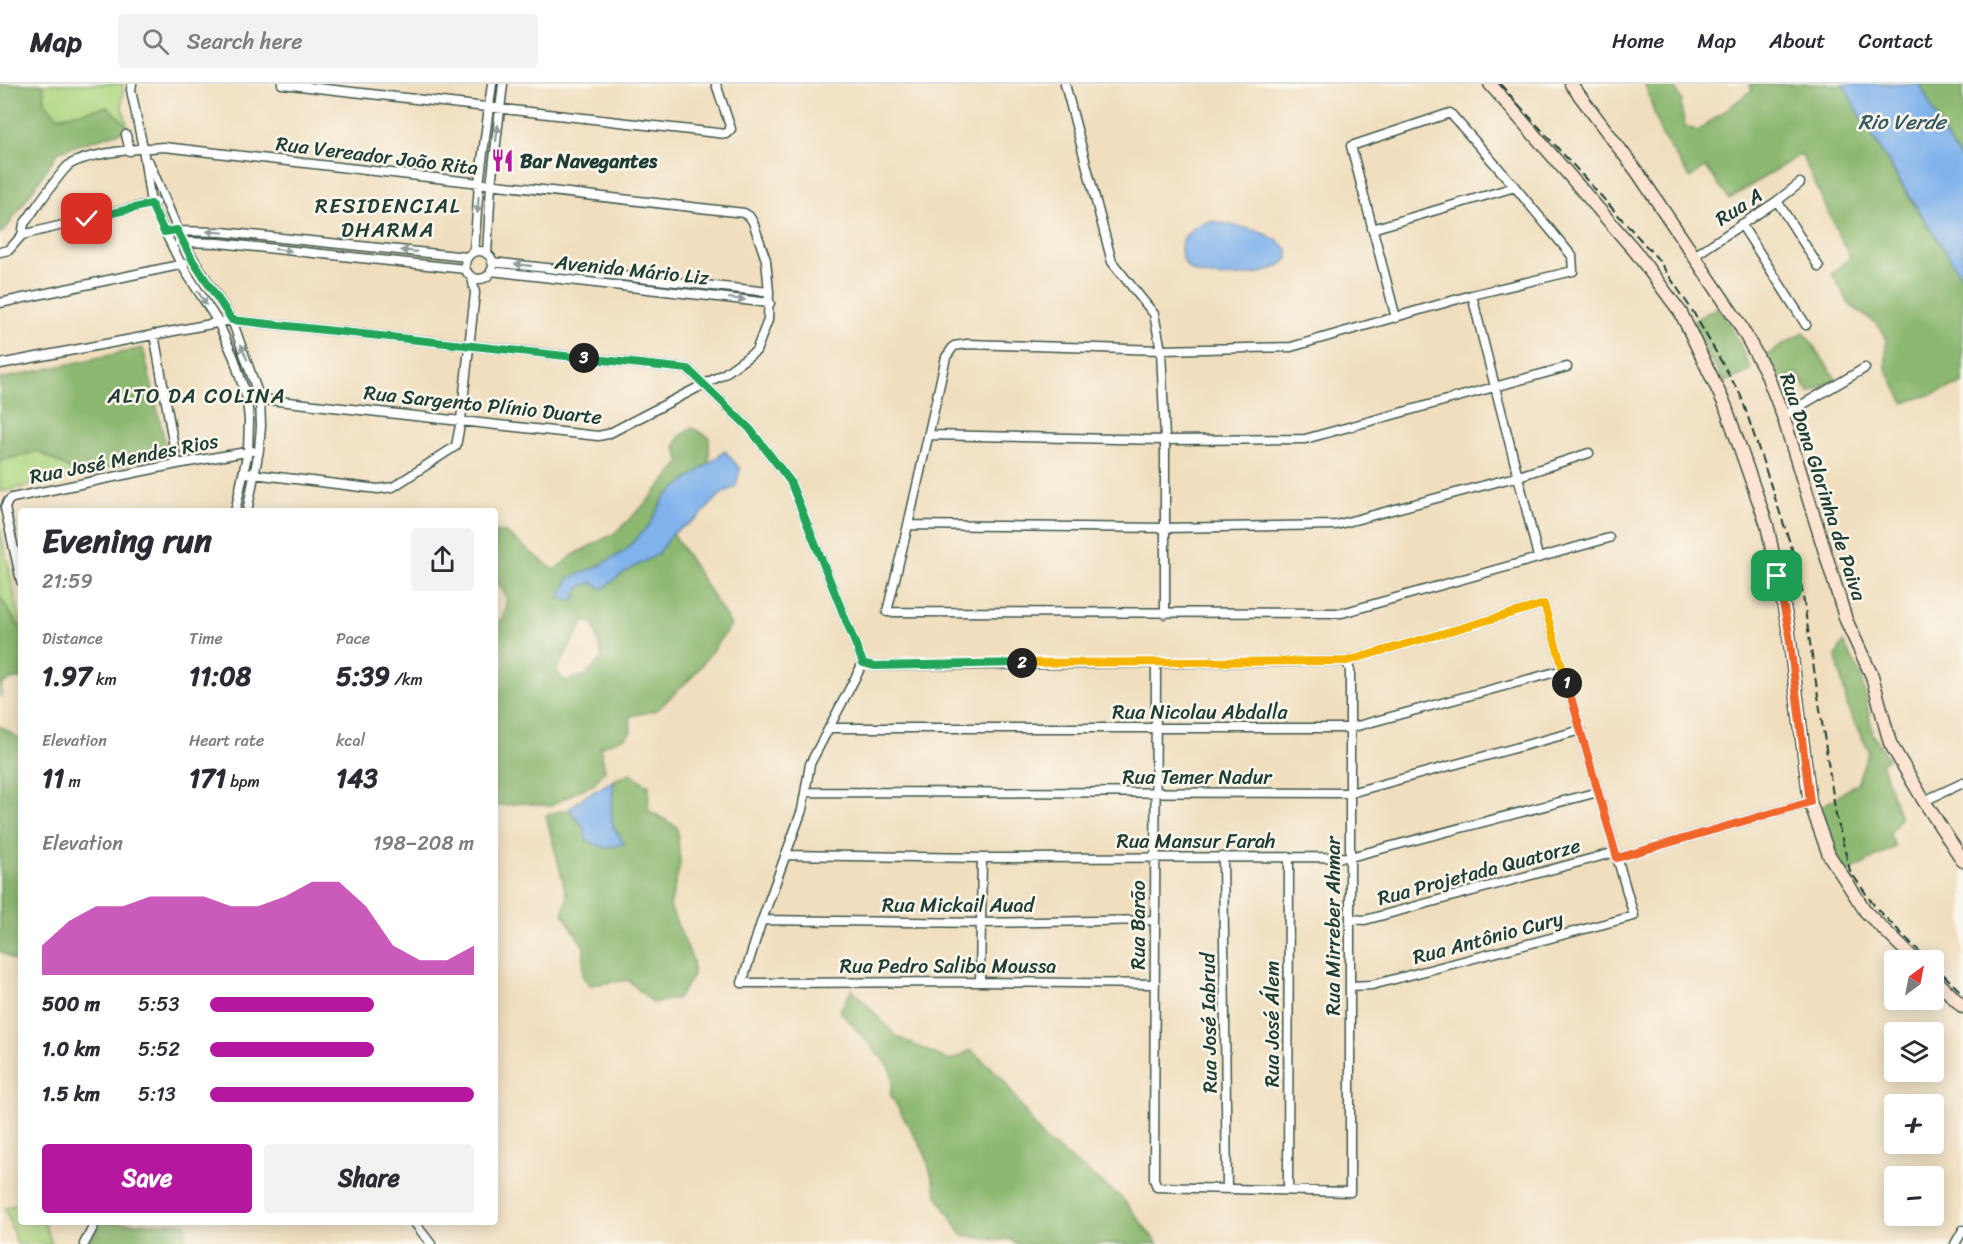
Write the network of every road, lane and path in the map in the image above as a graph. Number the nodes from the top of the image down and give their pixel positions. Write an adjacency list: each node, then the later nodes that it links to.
1 (132, 84): 12 (street)
2 (282, 84): 9 (street)
3 (492, 84): 9 (street)
4 (502, 84): 10 (street)
5 (716, 84): 10 (street)
6 (1065, 84): 49 (street)
7 (1490, 84): 90 (street)
8 (1572, 84): 31 (street, Rua Dona Glorinha de Paiva)
9 (489, 108): 10 (street); 15 (street)
10 (500, 109): 16 (street, one-way to 10)
11 (126, 135): 13 (street)
12 (143, 148): 13 (street, Rua Vereador João Rita); 15 (street, Rua Vereador João Rita); 18 (street); 20 (street)
13 (130, 151): 26 (street, Rua Vereador João Rita)
14 (1800, 183): 19 (street, Rua A)
15 (480, 184): 16 (street, Rua Vereador João Rita); 30 (street, one-way to 30)
16 (491, 185): 21 (street, Rua Vereador João Rita); 34 (street)
17 (1515, 187): 23 (street); 23 (street); 40 (street)
18 (164, 200): 20 (street); 24 (street)
19 (1777, 201): 22 (street, Rua A); 35 (street)
20 (151, 204): 25 (street); 26 (street)
21 (749, 216): 38 (street, Rua Sargento Plínio Duarte)
22 (1741, 224): 31 (street, Rua A); 46 (street)
23 (1372, 229): 43 (street)
24 (177, 230): 25 (street); 27 (street); 30 (street, one-way to 24)
25 (164, 232): 28 (street)
26 (22, 235): 29 (street)
27 (183, 242): 28 (street); 32 (street); 36 (street, one-way to 36)
28 (170, 243): 33 (street)
29 (0, 252)
30 (471, 254): 34 (street); 36 (street)
31 (1694, 256): 57 (street, Rua Dona Glorinha de Paiva)
32 (193, 261): 33 (street); 44 (street)
33 (181, 264): 41 (street); 45 (street, one-way to 45)
34 (489, 266): 37 (street); 38 (street, Avenida Mário Liz, one-way to 34); 39 (street); 42 (street, Avenida Mário Liz, one-way to 42)
35 (1819, 267)
36 (465, 268): 37 (street)
37 (472, 277): 39 (street)
38 (769, 292): 42 (street, Rua Sargento Plínio Duarte)
39 (475, 293): 48 (street)
40 (1472, 294): 43 (street); 54 (street)
41 (0, 303)
42 (770, 303): 53 (street, Rua Sargento Plínio Duarte)
43 (1396, 318): 49 (street)
44 (232, 320): 45 (street); 48 (street); 56 (street, one-way to 44)
45 (218, 322): 47 (street); 55 (street)
46 (1806, 325)
47 (154, 334): 50 (street); 64 (street)
48 (470, 345): 53 (street); 58 (street)
49 (1161, 350): 59 (street); 60 (street)
50 (0, 364)
51 (1567, 367): 54 (street)
52 (1865, 368): 57 (street)
53 (703, 384): 58 (street, Rua Sargento Plínio Duarte); 78 (street)
54 (1494, 387): 60 (street); 67 (street)
55 (246, 399): 56 (street, Rua Sargento Plínio Duarte); 62 (street)
56 (260, 399): 58 (street, Rua Sargento Plínio Duarte); 61 (street)
57 (1783, 416): 89 (street, Rua Dona Glorinha de Paiva)
58 (461, 420): 66 (street)
59 (929, 435): 60 (street); 70 (street)
60 (1165, 440): 71 (street)
61 (259, 450): 62 (street, Rua José Mendes Rios); 66 (street)
62 (248, 451): 64 (street, Rua José Mendes Rios); 65 (street)
63 (1589, 453): 67 (street)
64 (177, 464): 74 (street, Rua José Mendes Rios)
65 (245, 473): 66 (street); 68 (street)
66 (255, 474): 69 (street)
67 (1519, 476): 71 (street); 73 (street)
68 (236, 508)
69 (248, 508)
70 (909, 525): 71 (street); 75 (street)
71 (1164, 528): 75 (street)
72 (1610, 538): 73 (street)
73 (1538, 557): 75 (street)
74 (18, 558)
75 (1164, 614)
76 (1347, 661): 77 (street); 79 (street); 81 (street, Rua Mirreber Ahmar)
77 (1156, 662): 78 (street); 82 (street, Rua Barão)
78 (863, 663): 80 (street)
79 (1563, 669): 81 (street, Rua Nicolau Abdalla); 83 (street)
80 (830, 728): 82 (street, Rua Nicolau Abdalla); 85 (street)
81 (1350, 728): 82 (street, Rua Nicolau Abdalla); 87 (street, Rua Mirreber Ahmar)
82 (1156, 729): 88 (street, Rua Barão)
83 (1581, 730): 86 (street); 87 (street, Rua Temer Nadur)
84 (1963, 783): 89 (street)
85 (806, 792): 88 (street, Rua Temer Nadur); 91 (street)
86 (1598, 792): 92 (street); 97 (street, Rua Mansur Farah)
87 (1350, 793): 88 (street, Rua Temer Nadur); 97 (street, Rua Mirreber Ahmar)
88 (1155, 794): 93 (street, Rua Barão)
89 (1924, 801): 98 (street, Rua Dona Glorinha de Paiva)
90 (1810, 802): 92 (street, Rua Projetada Quatorze); 103 (street)
91 (785, 855): 96 (street, Rua Mansur Farah); 100 (street)
92 (1616, 855): 99 (street, Rua Projetada Quatorze); 106 (street, Rua Antônio Cury)
93 (1155, 857): 94 (street, Rua Mansur Farah); 96 (street, Rua Mansur Farah); 101 (street, Rua Barão)
94 (1223, 857): 95 (street, Rua Mansur Farah); 109 (street, Rua José Iabrud)
95 (1289, 857): 97 (street, Rua Mansur Farah); 110 (street, Rua José Álem)
96 (982, 858): 102 (street)
97 (1350, 858): 99 (street, Rua Mirreber Ahmar)
98 (1963, 861)
99 (1350, 919): 106 (street, Rua Mirreber Ahmar)
100 (762, 920): 102 (street, Rua Mickail Auad); 104 (street, Rua Pedro Saliba Moussa)
101 (1155, 920): 102 (street, Rua Mickail Auad); 105 (street, Rua Barão)
102 (981, 923): 104 (street)
103 (1905, 950)
104 (981, 982): 105 (street, Rua Pedro Saliba Moussa)
105 (1155, 984): 109 (street, Rua Barão)
106 (1350, 986): 110 (street, Rua Mirreber Ahmar)
107 (1944, 988): 108 (street)
108 (1963, 1007)
109 (1227, 1189): 110 (street)
110 (1288, 1190)
111 (94, 1225): 114 (street)
112 (416, 1225): 115 (street)
113 (1963, 1230): 116 (street)
114 (84, 1244)
115 (431, 1244)
116 (1955, 1244)

